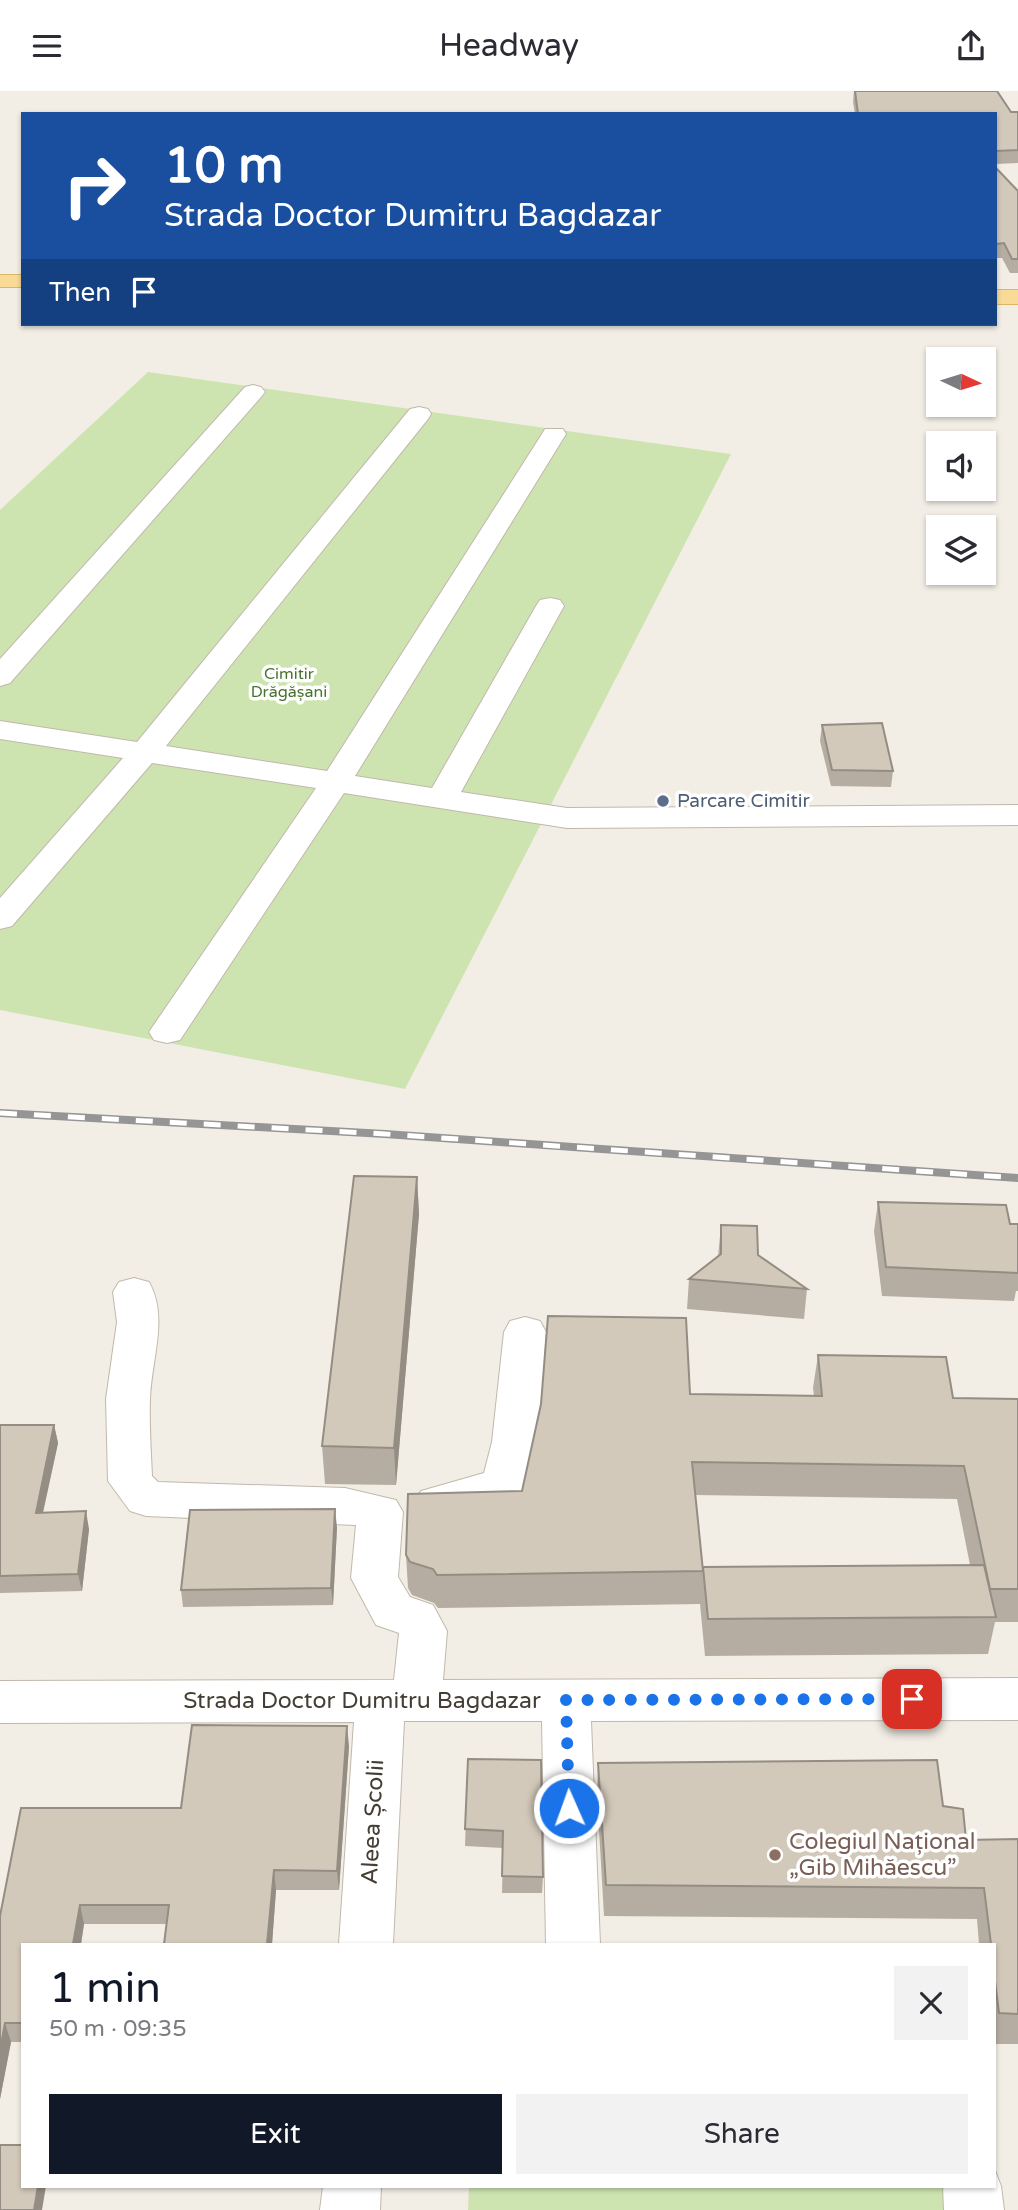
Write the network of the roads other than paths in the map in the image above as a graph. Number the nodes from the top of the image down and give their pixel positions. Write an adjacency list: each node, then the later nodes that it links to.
1 (0, 281): 2 (main road)
2 (21, 281)
3 (997, 297): 4 (main road)
4 (1018, 297)
5 (253, 392): 9 (street)
6 (419, 414): 11 (street)
7 (554, 434): 12 (street)
8 (550, 605): 13 (street)
9 (0, 677)
10 (0, 730): 11 (street)
11 (145, 752): 12 (street); 15 (street)
12 (337, 780): 13 (street); 16 (street)
13 (442, 797): 14 (street)
14 (1018, 815)
15 (0, 919)
16 (167, 1032)
17 (134, 1292): 19 (street)
18 (525, 1332): 19 (street)
19 (380, 1512): 21 (street, Aleea Școlii)
20 (1018, 1699): 22 (street, Strada Doctor Dumitru Bagdazar)
21 (398, 1700): 22 (street, Strada Doctor Dumitru Bagdazar); 23 (street, Strada Doctor Dumitru Bagdazar); 24 (street, Aleea Școlii)
22 (566, 1700): 25 (street)
23 (0, 1702)
24 (366, 1943)
25 (573, 1943)
26 (352, 2188): 28 (street)
27 (972, 2188): 29 (street)
28 (350, 2210)
29 (974, 2210)

